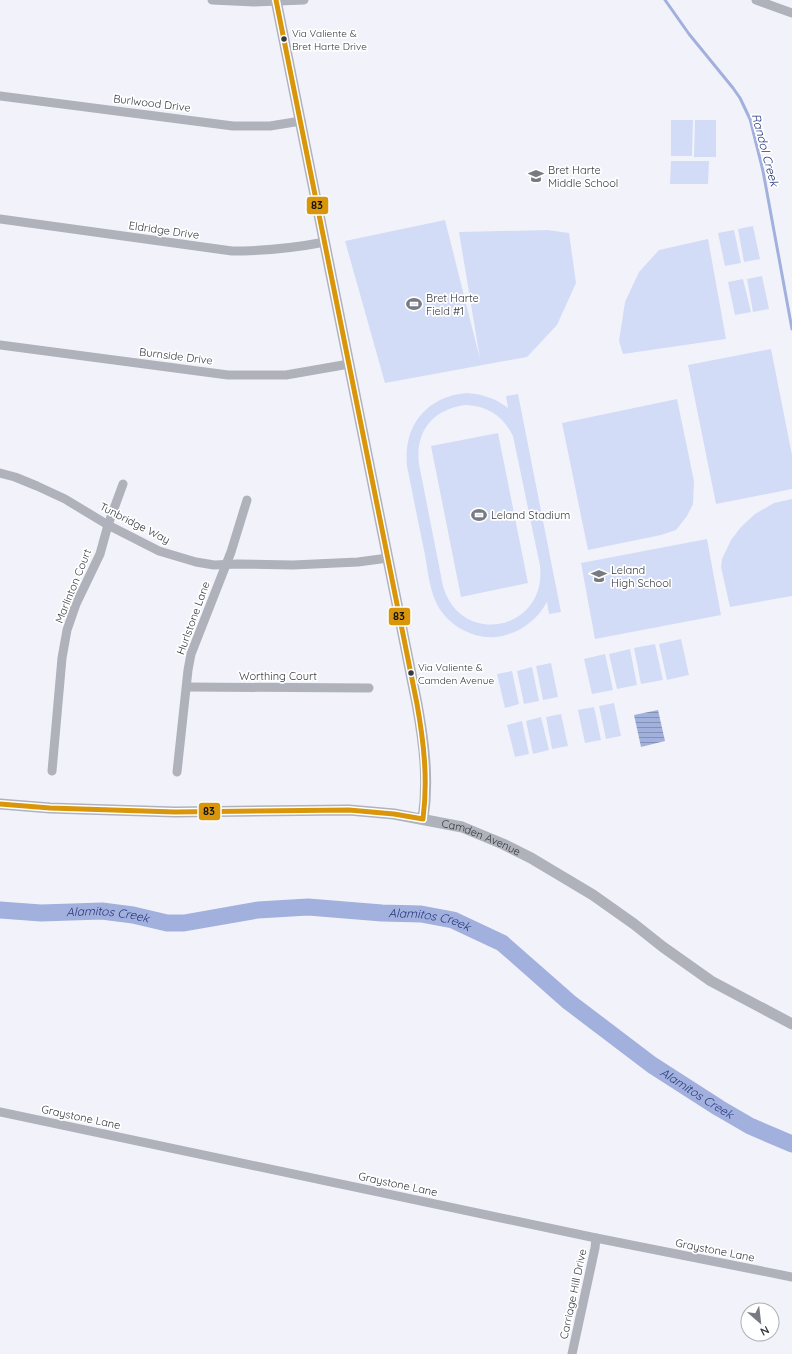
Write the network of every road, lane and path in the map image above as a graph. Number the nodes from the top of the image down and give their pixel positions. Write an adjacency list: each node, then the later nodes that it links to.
1 (212, 0): 4 (street)
2 (304, 0): 4 (street)
3 (756, 0): 5 (street)
4 (276, 1): 7 (street)
5 (792, 12)
6 (0, 96): 7 (street, Burlwood Drive)
7 (300, 121): 9 (street)
8 (0, 219): 9 (street, Eldridge Drive)
9 (325, 242): 11 (street)
10 (0, 345): 11 (street, Burnside Drive)
11 (349, 364): 16 (street)
12 (0, 473): 15 (street, Tunbridge Way)
13 (123, 484): 15 (street, Marlinton Court)
14 (247, 500): 17 (street, Hurlstone Lane)
15 (108, 525): 17 (street, Tunbridge Way); 20 (street, Marlinton Court)
16 (388, 558): 17 (street, Tunbridge Way); 23 (street)
17 (226, 564): 18 (street, Hurlstone Lane)
18 (187, 687): 19 (street, Worthing Court); 21 (street, Hurlstone Lane)
19 (369, 688)
20 (52, 771)
21 (177, 772)
22 (0, 804): 23 (street, Camden Avenue)
23 (423, 819): 24 (street, Camden Avenue)
24 (792, 1024)
25 (0, 1112): 26 (street, Graystone Lane)
26 (596, 1238): 27 (street, Graystone Lane); 28 (street, Carriage Hill Drive)
27 (792, 1277)
28 (572, 1354)

